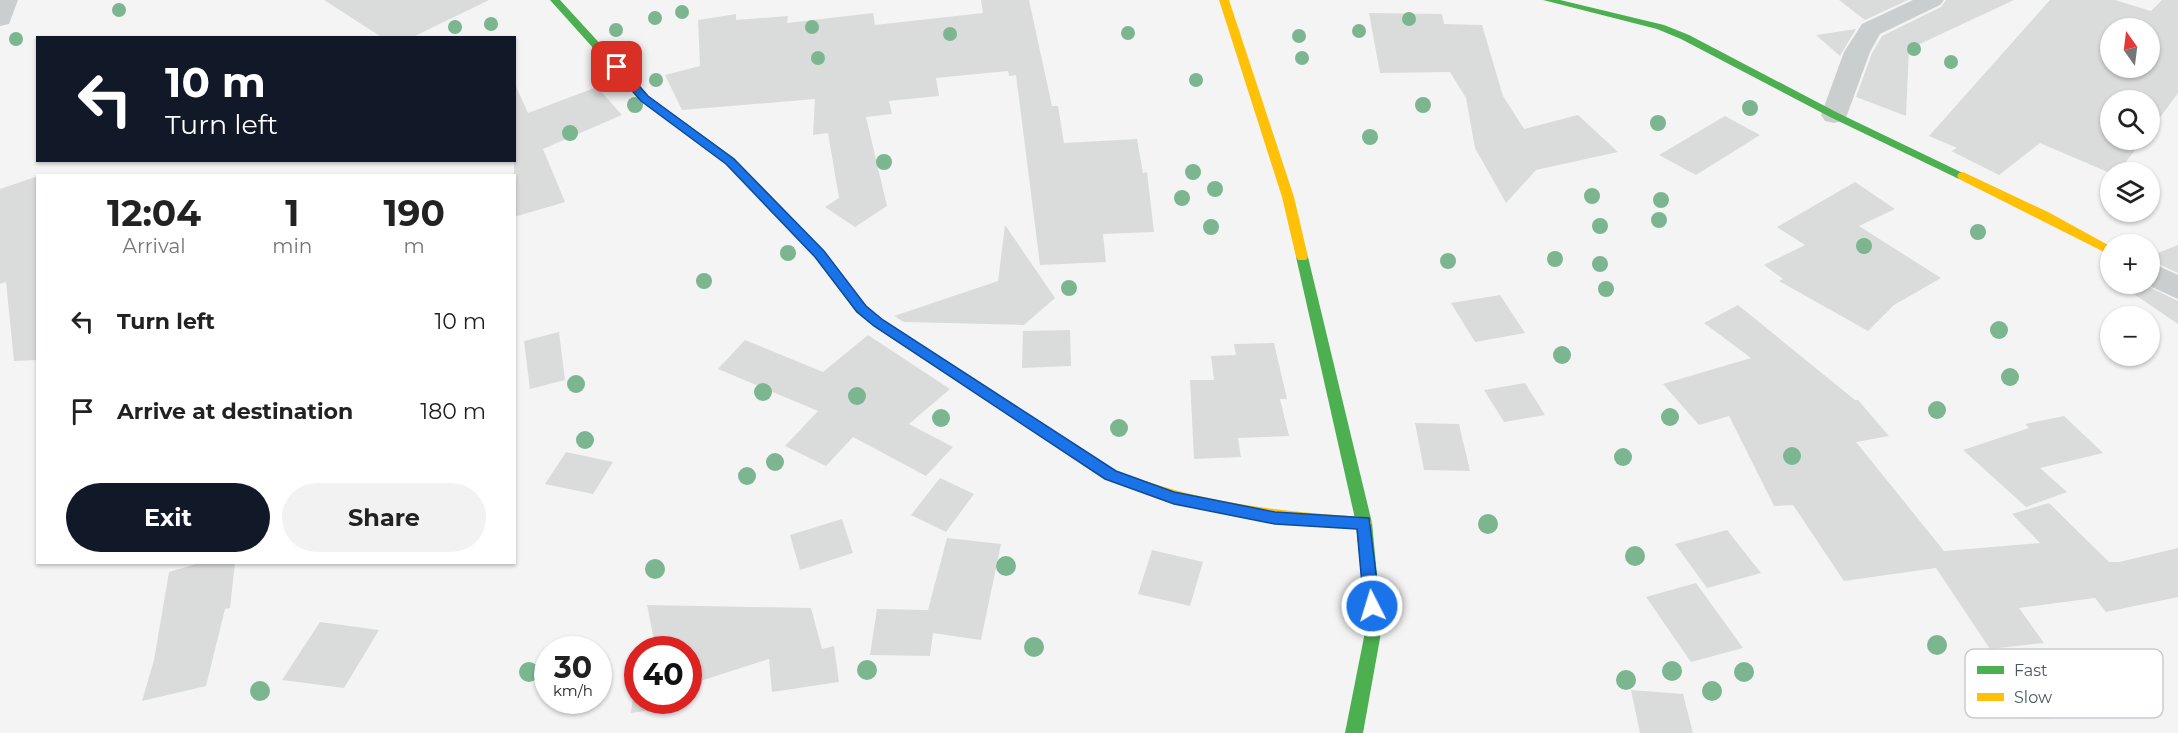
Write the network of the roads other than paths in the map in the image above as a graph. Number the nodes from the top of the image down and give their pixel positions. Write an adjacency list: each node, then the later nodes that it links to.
1 (6, 0): 6 (street)
2 (555, 0): 11 (street)
3 (1224, 0): 11 (street)
4 (1548, 0): 7 (street)
5 (1932, 0): 7 (street)
6 (0, 19)
7 (1834, 115): 8 (street)
8 (2100, 246)
9 (2160, 278): 10 (street)
10 (2178, 288)
11 (1364, 523): 12 (street)
12 (1354, 733)

